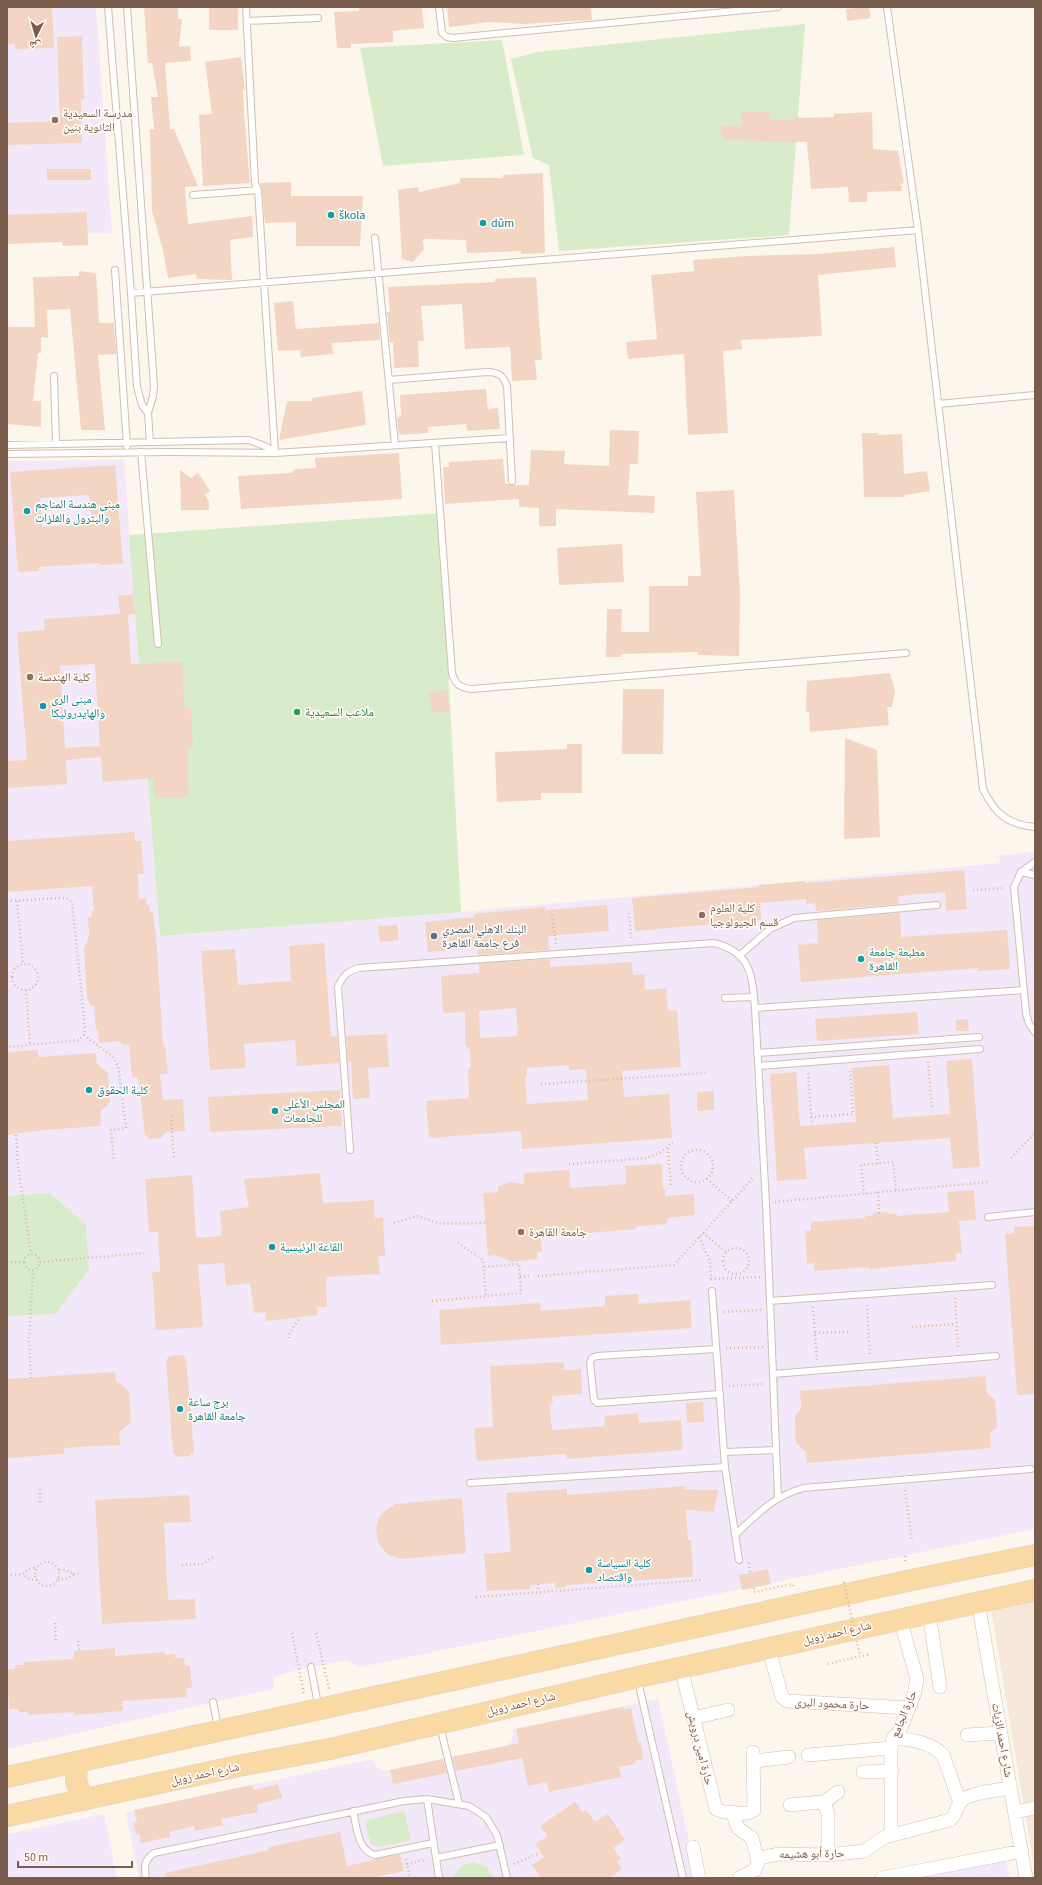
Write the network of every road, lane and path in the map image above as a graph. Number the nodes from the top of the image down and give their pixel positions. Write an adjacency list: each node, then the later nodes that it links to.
1 (108, 7): 17 (lane)
2 (127, 7): 16 (lane)
3 (246, 7): 8 (lane)
4 (439, 7): 5 (lane)
5 (778, 7)
6 (888, 7): 11 (lane)
7 (318, 18): 8 (lane)
8 (246, 21): 9 (lane)
9 (258, 190): 10 (lane); 15 (lane)
10 (193, 195)
11 (918, 230): 14 (lane); 21 (lane)
12 (375, 238): 14 (lane)
13 (115, 270): 24 (lane)
14 (379, 274): 15 (lane); 19 (lane)
15 (264, 283): 16 (lane); 32 (lane)
16 (148, 292): 17 (lane); 22 (lane)
17 (131, 293): 22 (lane)
18 (54, 376): 27 (lane)
19 (389, 380): 23 (lane); 29 (lane)
20 (1035, 395): 21 (lane)
21 (938, 404): 37 (lane)
22 (148, 413): 25 (lane)
23 (510, 438): 26 (lane); 34 (lane)
24 (127, 442): 25 (lane); 27 (lane); 30 (lane)
25 (150, 442): 32 (lane)
26 (435, 443): 29 (lane); 36 (lane)
27 (56, 444): 28 (lane)
28 (7, 445)
29 (395, 445): 32 (lane)
30 (128, 452): 31 (lane); 33 (lane)
31 (141, 452): 32 (lane); 35 (lane)
32 (275, 453)
33 (7, 454)
34 (512, 481)
35 (158, 644)
36 (906, 653)
37 (1035, 827)
38 (1035, 862): 39 (lane)
39 (1021, 872): 40 (lane); 41 (lane)
40 (1035, 875)
41 (1014, 887): 42 (path); 53 (lane)
42 (973, 890)
43 (7, 901): 44 (path)
44 (17, 901): 51 (path); 58 (path)
45 (937, 905): 50 (lane)
46 (628, 913): 48 (path)
47 (552, 915): 49 (path)
48 (632, 949): 49 (lane); 50 (lane)
49 (557, 954): 79 (lane)
50 (740, 955): 54 (lane)
51 (22, 964): 52 (path); 52 (path)
52 (26, 990): 60 (path)
53 (1024, 990): 56 (lane); 57 (lane)
54 (754, 997): 55 (lane); 56 (lane)
55 (725, 998)
56 (755, 1008): 63 (lane)
57 (1035, 1032)
58 (84, 1035): 60 (path); 82 (path)
59 (979, 1038): 63 (lane)
60 (30, 1044): 61 (path)
61 (7, 1047)
62 (980, 1049): 64 (lane)
63 (758, 1053): 67 (lane)
64 (928, 1053): 65 (lane); 70 (path)
65 (849, 1059): 66 (lane); 72 (path)
66 (808, 1062): 67 (lane); 72 (path)
67 (758, 1066): 85 (lane)
68 (706, 1073): 69 (path)
69 (541, 1084)
70 (932, 1110)
71 (171, 1116): 80 (path)
72 (812, 1117): 73 (path)
73 (812, 1125)
74 (1035, 1133): 81 (path)
75 (16, 1135): 104 (path)
76 (673, 1142): 78 (path)
77 (876, 1143): 84 (path)
78 (668, 1148): 83 (path); 88 (path)
79 (350, 1150)
80 (174, 1158)
81 (1011, 1158)
82 (114, 1161)
83 (570, 1164)
84 (878, 1164): 89 (path); 91 (path)
85 (764, 1166): 92 (path); 93 (lane)
86 (707, 1179): 86 (path); 92 (path)
87 (988, 1182): 89 (path)
88 (671, 1187)
89 (896, 1190): 90 (path)
90 (878, 1192): 91 (path); 95 (path)
91 (864, 1194): 93 (path)
92 (732, 1201): 99 (path)
93 (766, 1203): 113 (lane)
94 (1035, 1212): 96 (lane)
95 (880, 1213)
96 (988, 1217)
97 (485, 1222): 98 (path)
98 (394, 1223)
99 (703, 1233): 100 (path); 102 (path)
100 (699, 1237): 111 (path); 114 (path)
101 (458, 1243): 108 (path)
102 (726, 1252): 102 (path)
103 (144, 1253): 107 (path)
104 (31, 1254): 106 (path); 107 (path)
105 (7, 1262): 106 (path)
106 (24, 1262): 109 (path)
107 (40, 1262): 109 (path)
108 (484, 1266): 112 (path); 119 (path)
109 (33, 1271): 138 (path)
110 (529, 1276): 112 (path)
111 (538, 1276)
112 (520, 1277): 119 (path)
113 (769, 1277): 114 (path); 122 (lane)
114 (711, 1279): 117 (path)
115 (992, 1285): 116 (lane)
116 (954, 1288): 118 (lane); 126 (path)
117 (712, 1291): 124 (lane)
118 (866, 1294): 120 (lane); 135 (path)
119 (486, 1296): 121 (path)
120 (813, 1298): 122 (lane); 129 (path)
121 (432, 1301)
122 (770, 1302): 123 (lane)
123 (770, 1310): 124 (path); 131 (lane)
124 (713, 1312): 132 (lane)
125 (300, 1317): 130 (path)
126 (956, 1324): 127 (path); 134 (path)
127 (912, 1327)
128 (848, 1332): 129 (path)
129 (815, 1333): 136 (path)
130 (289, 1338)
131 (772, 1347): 132 (path); 137 (lane)
132 (716, 1349): 140 (lane); 141 (lane)
133 (996, 1356): 134 (lane)
134 (959, 1359): 135 (lane)
135 (870, 1366): 136 (lane)
136 (817, 1370): 137 (lane)
137 (773, 1374): 139 (lane)
138 (31, 1378)
139 (773, 1384): 140 (path); 142 (lane)
140 (719, 1387): 141 (lane)
141 (720, 1394): 143 (lane)
142 (776, 1450): 143 (lane); 149 (lane)
143 (724, 1452): 144 (lane)
144 (725, 1467): 147 (lane); 151 (lane)
145 (1031, 1469): 146 (lane)
146 (904, 1479): 149 (lane); 152 (path)
147 (470, 1483)
148 (40, 1489): 150 (path)
149 (778, 1497): 151 (lane)
150 (40, 1502)
151 (736, 1534): 155 (lane)
152 (912, 1541)
153 (1035, 1555): 192 (main road)
154 (213, 1557): 156 (path)
155 (738, 1560)
156 (182, 1565)
157 (37, 1567): 158 (path); 160 (path); 164 (path)
158 (58, 1570): 161 (path); 163 (path)
159 (82, 1573): 161 (path)
160 (23, 1574): 162 (path); 164 (path)
161 (74, 1574): 163 (path)
162 (7, 1575)
163 (58, 1579): 164 (path)
164 (37, 1580)
165 (701, 1580): 171 (path)
166 (844, 1582): 184 (path, bridge)
167 (538, 1584): 171 (path)
168 (792, 1584): 169 (path)
169 (754, 1588)
170 (1035, 1590): 173 (main road, شارع احمد زويل)
171 (538, 1592): 172 (path)
172 (476, 1597)
173 (978, 1602): 174 (main road, شارع احمد زويل); 197 (street, شارع احمد الزيات)
174 (929, 1613): 175 (main road, شارع احمد زويل); 189 (street)
175 (900, 1620): 181 (main road, شارع احمد زويل); 191 (street, حارة الجامع)
176 (55, 1623): 180 (path)
177 (292, 1633): 192 (path)
178 (316, 1633): 192 (path)
179 (78, 1641): 182 (path)
180 (56, 1642)
181 (769, 1649): 187 (main road, شارع احمد زويل); 191 (street, حارة محمود البرى)
182 (79, 1650)
183 (870, 1654): 184 (path)
184 (860, 1656): 185 (path)
185 (828, 1664)
186 (311, 1667): 192 (lane)
187 (681, 1668): 188 (main road, شارع احمد زويل); 194 (street, حارة امين درويش)
188 (638, 1677): 195 (main road, شارع احمد زويل); 235 (lane)
189 (940, 1687)
190 (214, 1702): 196 (lane)
191 (909, 1708): 199 (street, حارة الجامع)
192 (320, 1710): 196 (main road)
193 (728, 1710): 194 (street)
194 (693, 1718): 217 (street, حارة امين درويش)
195 (439, 1723): 209 (main road, شارع احمد زويل); 213 (lane)
196 (218, 1731): 202 (main road)
197 (1001, 1733): 198 (street); 206 (street, شارع احمد الزيات)
198 (967, 1735)
199 (892, 1743): 200 (street); 203 (street, حارة الجامع); 212 (street)
200 (808, 1755)
201 (789, 1757): 217 (street, حارة امين درويش)
202 (77, 1762): 205 (main road); 209 (main road)
203 (892, 1771): 204 (street); 219 (street, حارة الجامع)
204 (863, 1772)
205 (12, 1774)
206 (1010, 1788): 212 (street); 216 (street, شارع احمد الزيات)
207 (838, 1792): 211 (street)
208 (426, 1799): 213 (lane); 215 (lane); 220 (lane)
209 (84, 1800): 218 (main road, شارع احمد زويل)
210 (799, 1800): 211 (street)
211 (823, 1803): 226 (street)
212 (960, 1803): 219 (street)
213 (459, 1804): 221 (lane)
214 (1035, 1808): 216 (street)
215 (353, 1812): 223 (lane); 231 (lane)
216 (1015, 1812): 224 (street, شارع احمد الزيات)
217 (734, 1814): 228 (street)
218 (7, 1816)
219 (891, 1835): 226 (street, حارة أبو هشيمه)
220 (433, 1843): 223 (lane); 227 (lane)
221 (500, 1845): 227 (lane); 230 (lane)
222 (693, 1847): 236 (street)
223 (404, 1849): 229 (path)
224 (1022, 1851): 238 (street); 239 (street, شارع احمد الزيات)
225 (539, 1853): 230 (path)
226 (828, 1854): 228 (street, حارة أبو هشيمه)
227 (436, 1858): 229 (path); 233 (lane)
228 (758, 1861): 237 (street, حارة أبو هشيمه)
229 (407, 1864): 232 (path)
230 (505, 1868): 234 (lane)
231 (146, 1878)
232 (410, 1878)
233 (439, 1878)
234 (507, 1878)
235 (683, 1878)
236 (700, 1878)
237 (739, 1878)
238 (882, 1878)
239 (1026, 1878)

